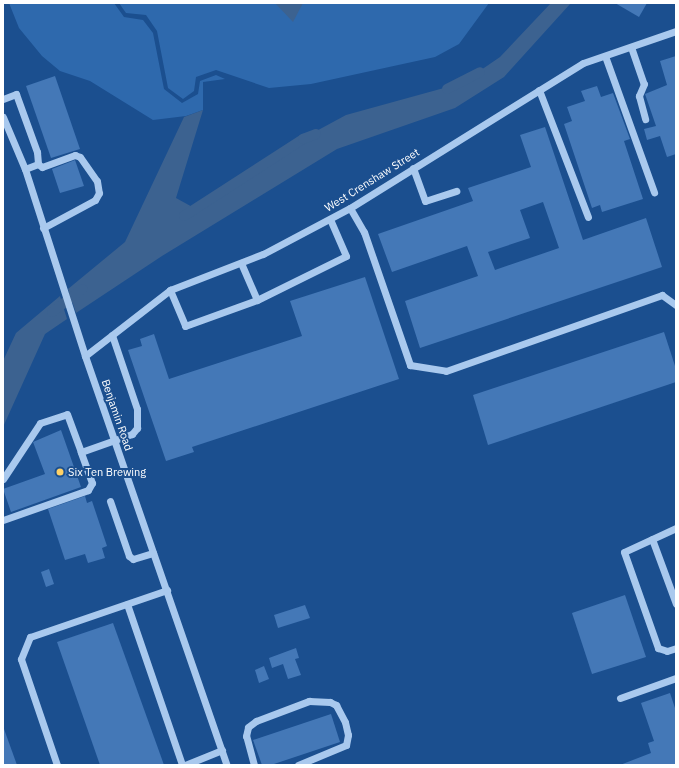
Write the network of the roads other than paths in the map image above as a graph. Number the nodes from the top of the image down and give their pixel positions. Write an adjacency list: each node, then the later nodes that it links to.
1 (676, 31): 2 (street, West Crenshaw Street)
2 (630, 47): 3 (street, West Crenshaw Street); 7 (street)
3 (605, 56): 4 (street, West Crenshaw Street); 12 (street)
4 (539, 90): 9 (street, West Crenshaw Street); 14 (street)
5 (3, 99): 8 (street)
6 (3, 117): 10 (street, Benjamin Road)
7 (645, 119)
8 (38, 164): 10 (street); 16 (street)
9 (413, 168): 11 (street); 13 (street, West Crenshaw Street)
10 (25, 169): 16 (street, Benjamin Road)
11 (456, 191)
12 (654, 192)
13 (350, 208): 15 (street, West Crenshaw Street); 20 (street)
14 (588, 217)
15 (330, 219): 17 (street, West Crenshaw Street); 19 (street)
16 (43, 228): 22 (street, Benjamin Road)
17 (241, 263): 18 (street, West Crenshaw Street); 19 (street)
18 (170, 290): 19 (street); 21 (street, West Crenshaw Street)
19 (257, 300)
20 (676, 305)
21 (112, 335): 22 (street, West Crenshaw Street); 23 (street)
22 (85, 356): 23 (street, Benjamin Road)
23 (114, 441): 24 (street); 30 (street, Benjamin Road)
24 (81, 452): 25 (street); 27 (street)
25 (3, 479)
26 (110, 501): 30 (street)
27 (3, 520)
28 (676, 528): 29 (street)
29 (652, 539): 33 (street); 34 (street)
30 (153, 553): 31 (street, Benjamin Road)
31 (166, 590): 32 (street); 37 (street, Benjamin Road)
32 (127, 604): 38 (street); 39 (street)
33 (676, 604)
34 (676, 648)
35 (676, 678): 36 (street)
36 (620, 698)
37 (222, 750): 40 (street); 41 (street, Benjamin Road)
38 (57, 765)
39 (182, 765)
40 (185, 765)
41 (228, 765)
42 (254, 765): 43 (street)
43 (298, 765)

